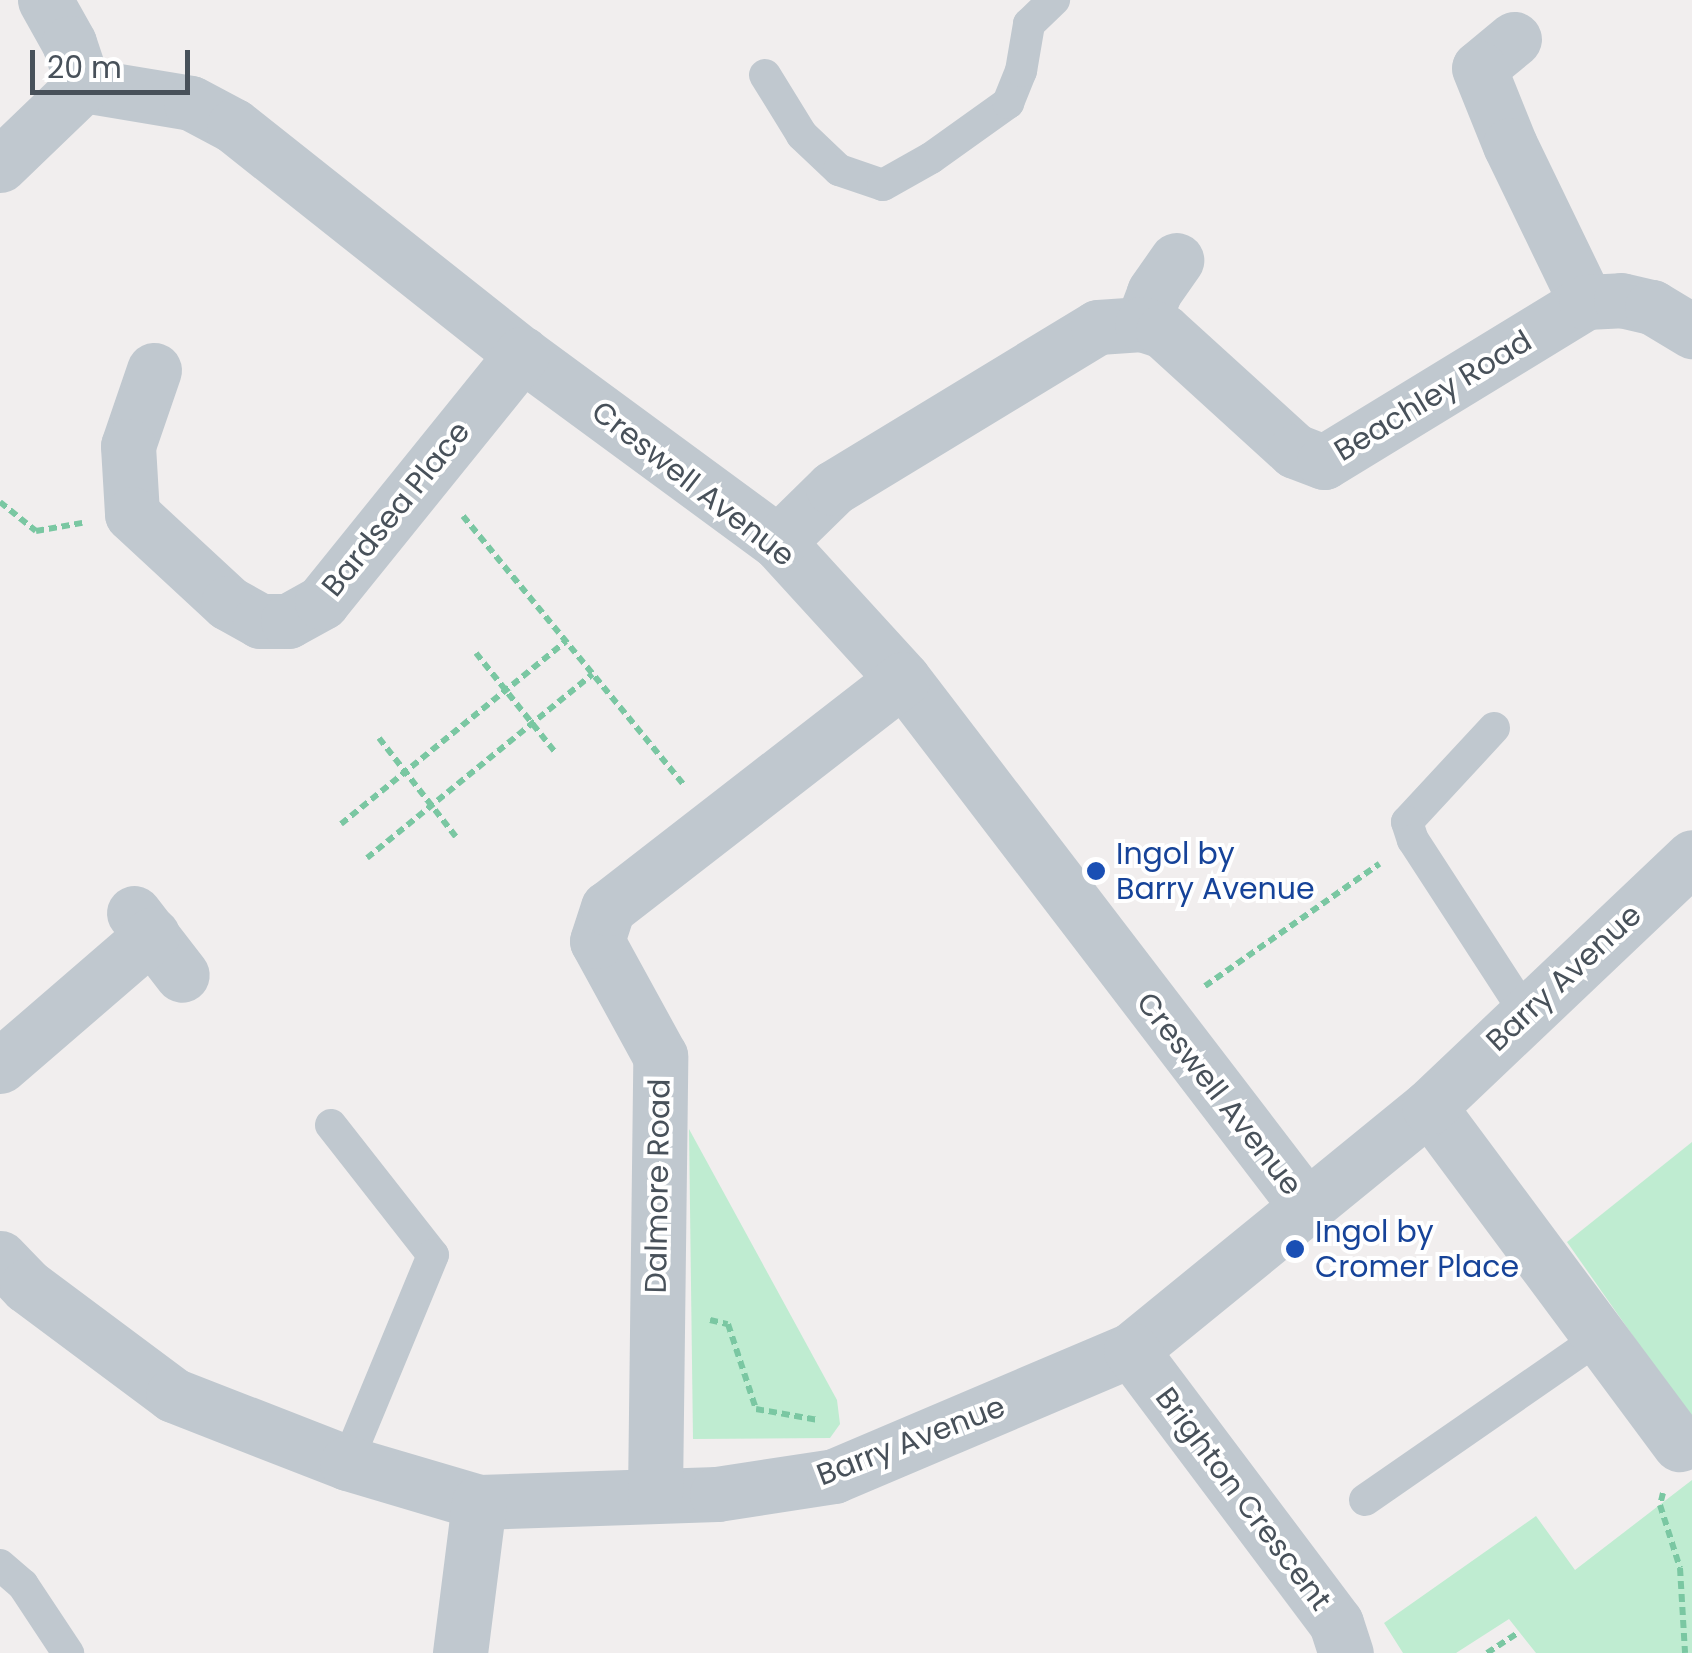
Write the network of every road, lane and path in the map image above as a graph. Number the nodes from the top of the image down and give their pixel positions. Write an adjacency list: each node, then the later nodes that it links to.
1 (1054, 0): 4 (lane)
2 (57, 5): 5 (street)
3 (1514, 38): 8 (street)
4 (765, 76)
5 (84, 85): 6 (street); 11 (street, Creswell Avenue)
6 (0, 165)
7 (1176, 260): 9 (street)
8 (1586, 302): 9 (street, Beachley Road); 10 (street)
9 (1142, 324): 16 (street)
10 (1692, 330)
11 (522, 354): 13 (street, Bardsea Place); 16 (street, Creswell Avenue)
12 (154, 370): 15 (street)
13 (427, 472): 15 (street, Bardsea Place); 17 (path)
14 (0, 502): 15 (path)
15 (132, 514)
16 (778, 542): 20 (street, Creswell Avenue)
17 (566, 641): 19 (path); 21 (path)
18 (476, 653): 21 (path)
19 (593, 674): 22 (path); 29 (path)
20 (904, 679): 29 (street, Dalmore Road); 36 (street, Creswell Avenue)
21 (505, 690): 22 (path); 26 (path)
22 (532, 724): 25 (path); 27 (path)
23 (1494, 728): 31 (lane)
24 (379, 738): 26 (path)
25 (556, 752)
26 (405, 772): 27 (path); 28 (path)
27 (432, 806): 30 (path); 33 (path)
28 (341, 824)
29 (716, 824): 42 (street, Dalmore Road)
30 (456, 838)
31 (1413, 840): 35 (lane); 36 (path)
32 (1692, 857): 35 (street, Barry Avenue)
33 (368, 858)
34 (156, 941): 37 (street)
35 (1526, 1014): 38 (street, Barry Avenue)
36 (1163, 1016): 40 (street, Creswell Avenue)
37 (0, 1066)
38 (1428, 1107): 40 (street, Barry Avenue); 43 (street)
39 (331, 1124): 47 (lane)
40 (1306, 1207): 44 (street, Barry Avenue)
41 (9, 1288): 47 (street, Barry Avenue)
42 (656, 1304): 46 (path); 48 (street, Dalmore Road)
43 (1600, 1338): 45 (street); 49 (lane)
44 (1131, 1350): 46 (street, Barry Avenue); 55 (street, Brighton Crescent)
45 (1686, 1439): 57 (path)
46 (886, 1457): 48 (street, Barry Avenue)
47 (347, 1463): 50 (street, Barry Avenue)
48 (654, 1495): 50 (street, Barry Avenue)
49 (1365, 1500)
50 (479, 1502): 54 (street)
51 (0, 1565): 53 (lane)
52 (1520, 1632): 56 (path)
53 (68, 1653)
54 (460, 1653)
55 (1346, 1653)
56 (1486, 1653)
57 (1684, 1653)

